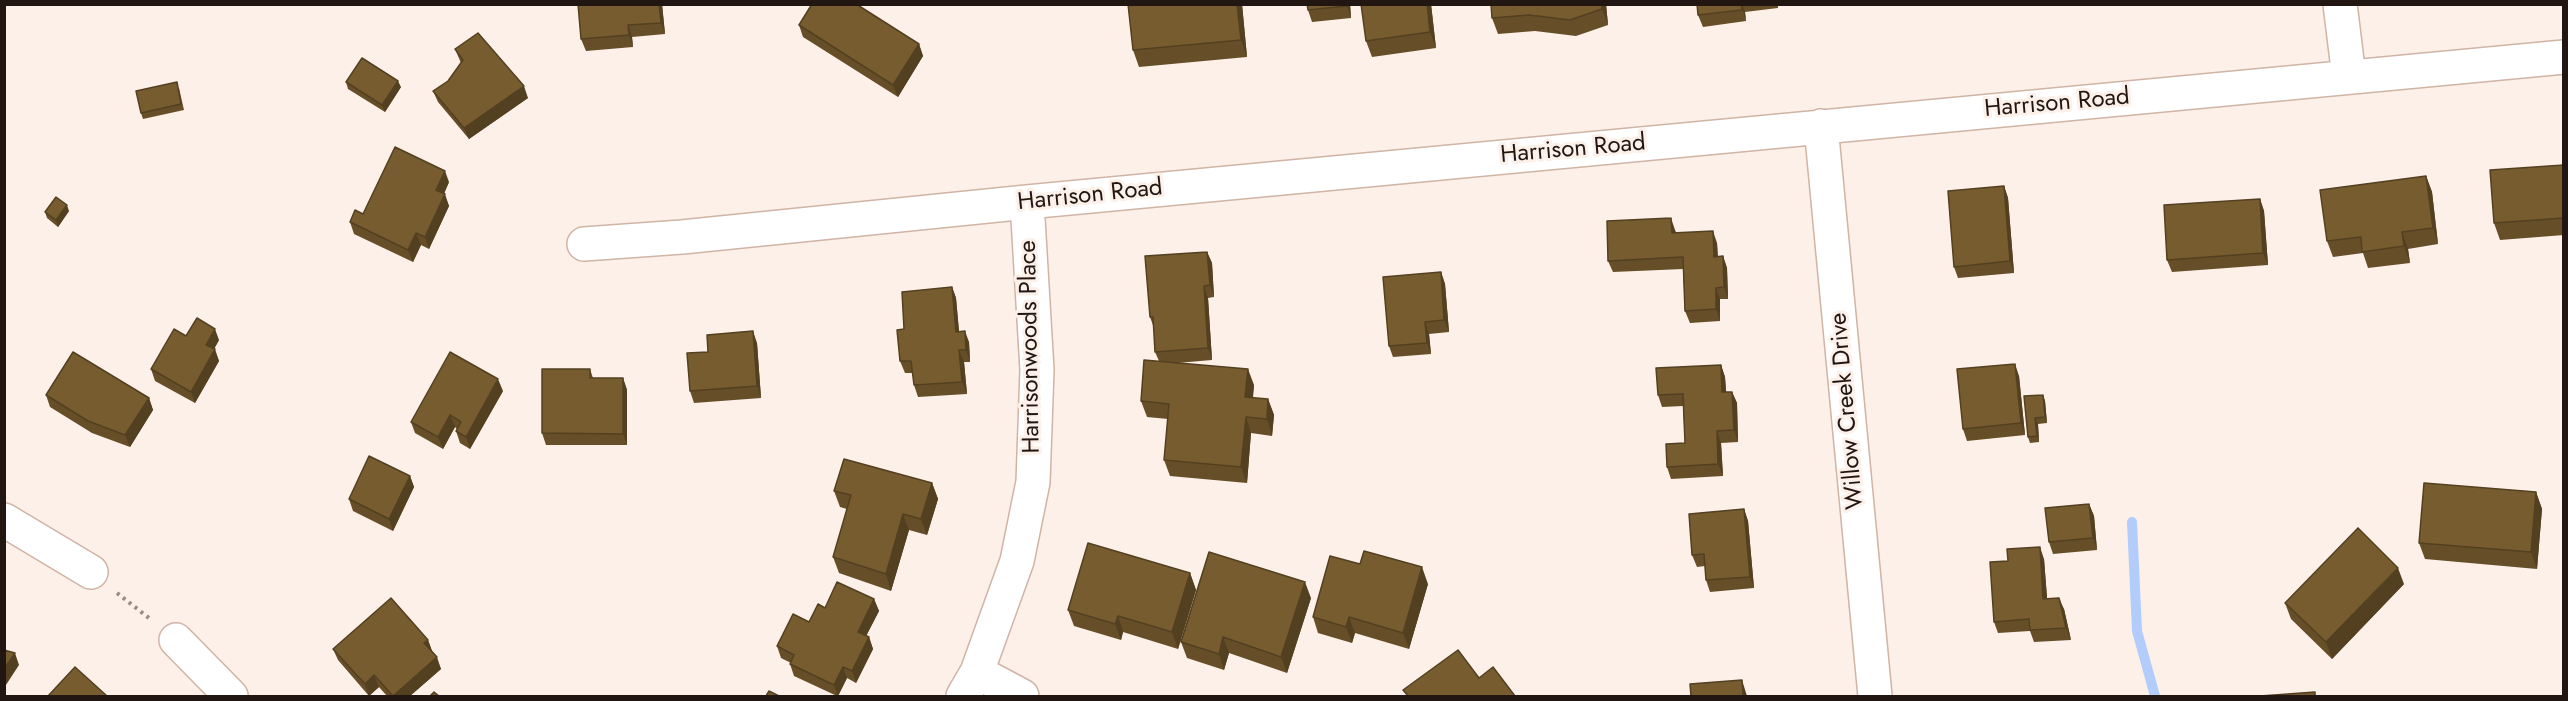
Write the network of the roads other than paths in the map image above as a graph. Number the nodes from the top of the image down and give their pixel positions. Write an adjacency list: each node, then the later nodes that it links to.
1 (2340, 4): 3 (street)
2 (2564, 57): 3 (street, Harrison Road)
3 (2349, 77): 4 (street, Harrison Road)
4 (1821, 126): 5 (street, Harrison Road); 13 (street, Willow Creek Drive)
5 (1027, 202): 6 (street, Harrison Road); 10 (street, Harrisonwoods Place)
6 (584, 244)
7 (4, 520): 8 (street)
8 (91, 572)
9 (176, 640): 11 (street)
10 (970, 684): 12 (street)
11 (231, 696)
12 (1022, 696)
13 (1875, 696)

